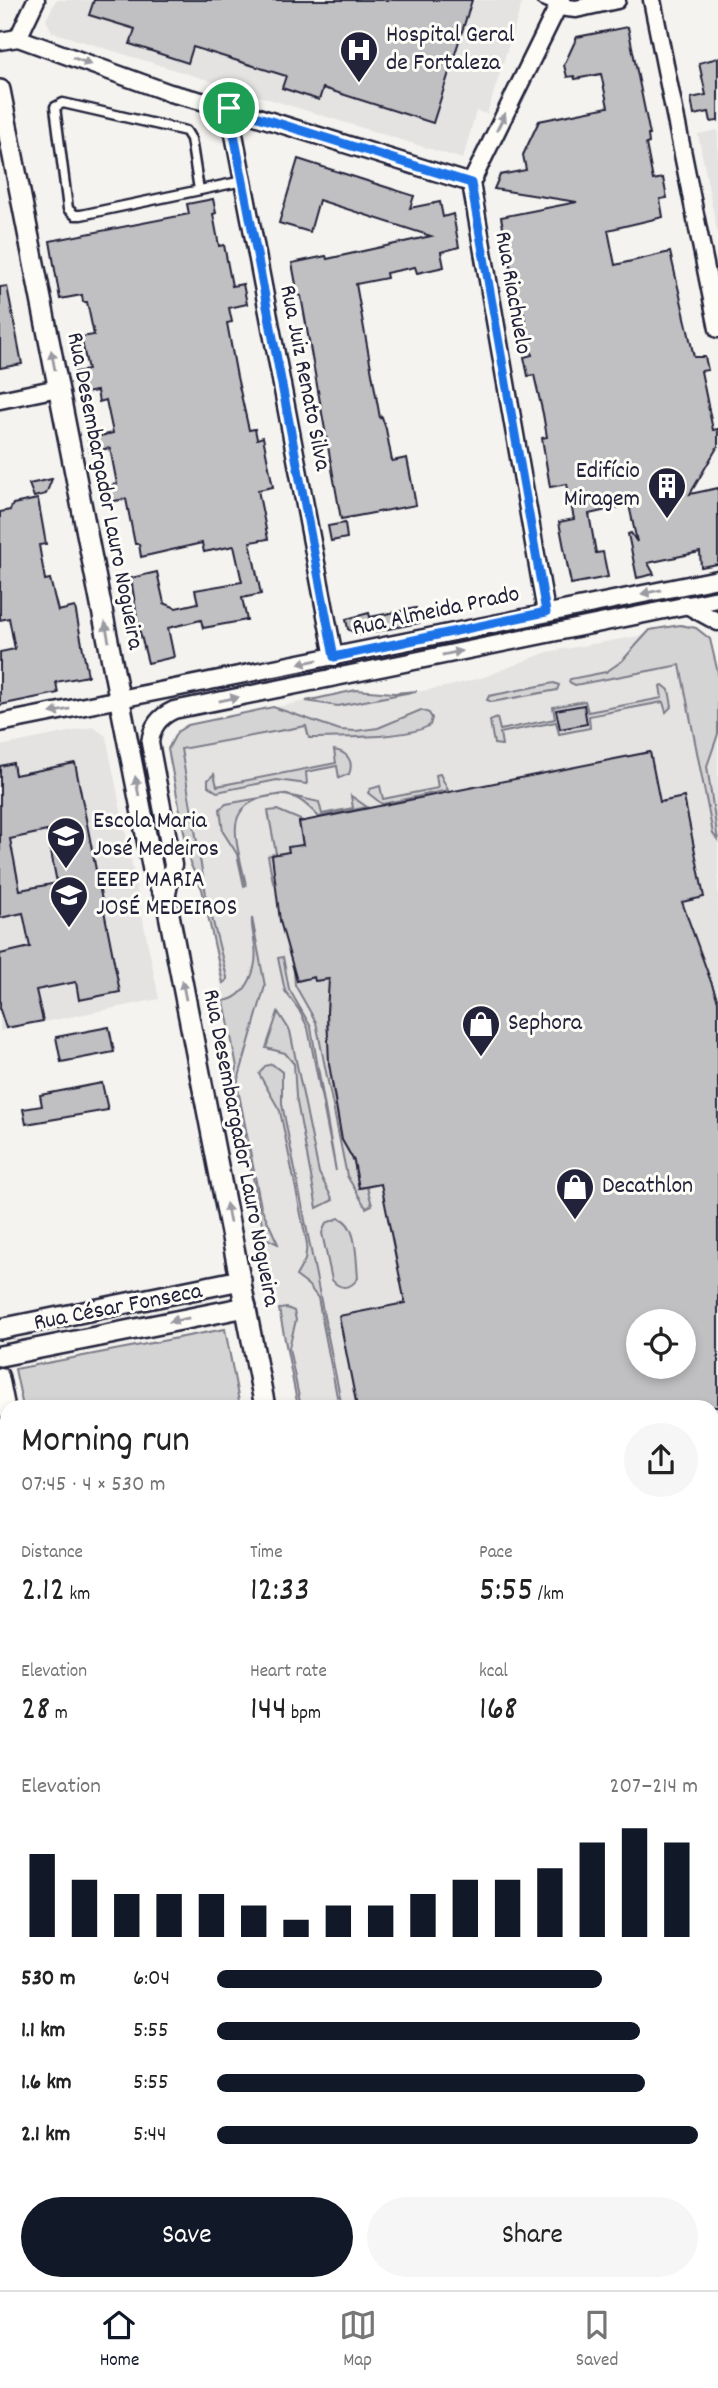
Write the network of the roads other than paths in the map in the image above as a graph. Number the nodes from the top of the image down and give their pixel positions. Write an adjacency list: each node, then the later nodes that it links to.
1 (36, 0): 6 (street)
2 (541, 0): 5 (lane)
3 (617, 0): 5 (street)
4 (652, 0): 13 (street)
5 (560, 4): 11 (street, one-way to 5)
6 (18, 38): 7 (street); 9 (street, one-way to 9)
7 (0, 41)
8 (0, 90): 14 (street, Rua Desembargador Lauro Nogueira, one-way to 8)
9 (229, 108): 10 (street, Rua Juiz Renato Silva); 11 (street)
10 (243, 181): 12 (lane); 21 (street, Rua Juiz Renato Silva)
11 (471, 183): 19 (street, Rua Riachuelo)
12 (199, 190): 12 (lane)
13 (718, 329)
14 (58, 388): 15 (street); 22 (street, Rua Desembargador Lauro Nogueira, one-way to 14)
15 (0, 400)
16 (718, 579): 19 (street, Rua Almeida Prado, one-way to 19)
17 (718, 599): 18 (street, Rua Almeida Prado)
18 (685, 604): 20 (street); 23 (street, Rua Almeida Prado, one-way to 18)
19 (546, 612): 21 (street, Rua Almeida Prado)
20 (718, 622)
21 (334, 657): 22 (street, Rua Almeida Prado, one-way to 22)
22 (120, 699): 24 (street, Rua Almeida Prado, one-way to 24); 25 (street, Rua Desembargador Lauro Nogueira, one-way to 22)
23 (163, 715): 25 (street, Rua Desembargador Lauro Nogueira)
24 (0, 723)
25 (166, 899): 26 (street, Rua Desembargador Lauro Nogueira, one-way to 25)
26 (241, 1280): 27 (street, Rua Desembargador Lauro Nogueira); 28 (street, Rua César Fonseca)
27 (246, 1307): 29 (street, Rua César Fonseca, one-way to 29); 32 (street, Rua Desembargador Lauro Nogueira)
28 (0, 1329)
29 (0, 1356)
30 (0, 1376): 31 (street)
31 (5, 1400)
32 (264, 1400)

